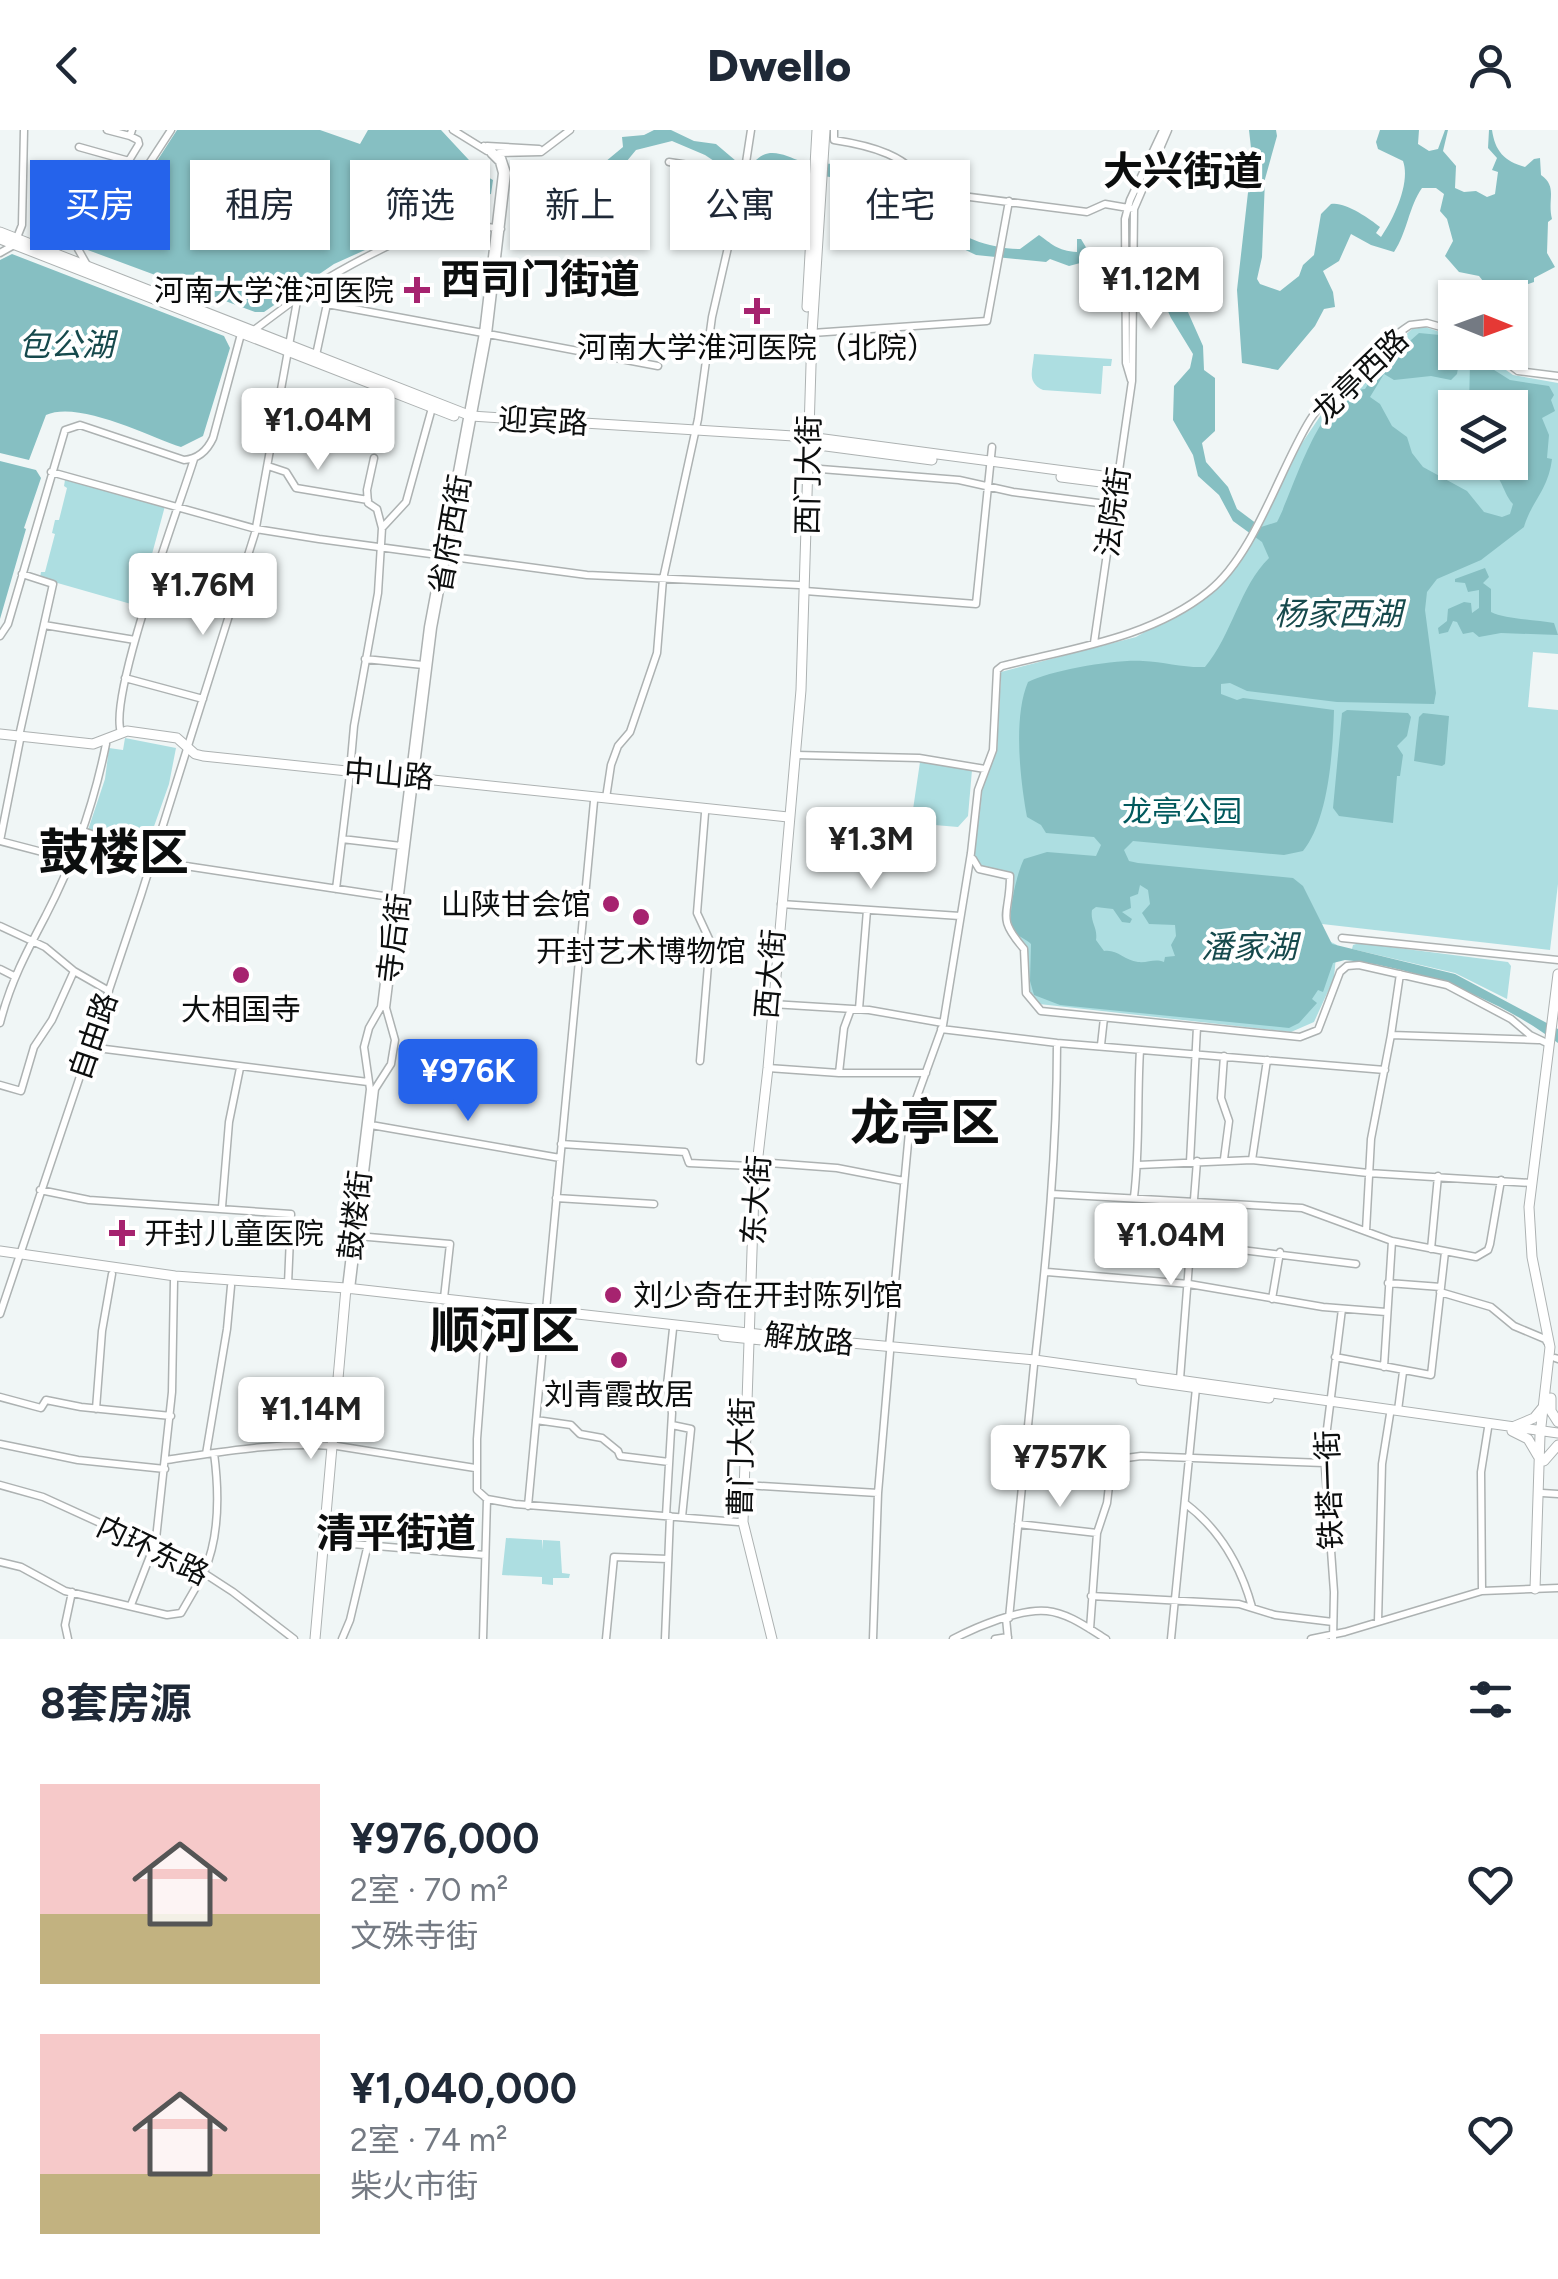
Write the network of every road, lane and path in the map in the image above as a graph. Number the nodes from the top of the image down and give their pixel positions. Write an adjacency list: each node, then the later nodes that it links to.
1 (24, 130): 28 (street)
2 (107, 130): 12 (street)
3 (171, 130): 20 (street)
4 (453, 130): 13 (street)
5 (462, 130): 13 (street)
6 (570, 130): 17 (street)
7 (751, 130): 21 (street)
8 (817, 130): 26 (main road, 西门大街)
9 (825, 130): 26 (main road, 西门大街)
10 (834, 130): 23 (street)
11 (1166, 130): 24 (street)
12 (131, 133): 19 (street)
13 (472, 143): 15 (street)
14 (79, 147): 19 (street)
15 (484, 148): 16 (street); 17 (street); 22 (street)
16 (495, 152): 18 (street); 22 (street)
17 (533, 152): 18 (street); 22 (street)
18 (520, 154): 22 (street)
19 (129, 160)
20 (151, 160)
21 (747, 160)
22 (504, 170): 25 (street, 省府西街)
23 (1009, 201): 24 (street); 38 (street)
24 (1131, 208): 56 (street, 法院街)
25 (498, 229): 34 (street); 37 (street, 省府西街)
26 (814, 235): 38 (main road, 西门大街); 48 (main road, 西门大街)
27 (0, 236): 28 (main road, 迎宾路)
28 (16, 242): 31 (main road, 迎宾路); 32 (street); 39 (main road, 迎宾路)
29 (79, 250): 33 (street)
30 (727, 250): 47 (street)
31 (52, 251): 33 (main road, 迎宾路)
32 (0, 253)
33 (88, 265): 36 (main road, 迎宾路)
34 (302, 294): 36 (street); 40 (street, 自由路)
35 (1438, 325): 72 (street, 龙亭西路)
36 (254, 330): 40 (main road, 迎宾路)
37 (485, 333): 41 (street); 42 (street); 46 (street, 省府西街)
38 (812, 333): 48 (main road, 西门大街)
39 (241, 334): 40 (main road, 迎宾路); 50 (street)
40 (289, 347): 41 (main road, 迎宾路); 45 (main road, 迎宾路); 53 (street, 自由路)
41 (316, 356): 46 (main road, 迎宾路)
42 (658, 366)
43 (1516, 370): 44 (street)
44 (1558, 376)
45 (432, 408): 46 (main road, 迎宾路); 61 (street)
46 (468, 418): 47 (main road, 迎宾路); 64 (street, 省府西街)
47 (694, 432): 48 (main road, 迎宾路); 66 (street)
48 (806, 440): 52 (main road, 迎宾路); 54 (main road, 西门大街); 67 (main road, 西门大街)
49 (992, 447): 52 (street)
50 (194, 458): 55 (street); 60 (street)
51 (374, 458): 58 (street)
52 (991, 464): 56 (main road, 迎宾路); 57 (street)
53 (268, 466): 58 (street); 62 (street, 自由路)
54 (808, 468): 57 (street); 67 (main road, 西门大街)
55 (51, 472): 60 (street); 65 (street)
56 (1117, 481): 59 (street, 法院街)
57 (989, 486): 59 (street); 67 (street)
58 (368, 500): 61 (street)
59 (1114, 505): 72 (street, 法院街)
60 (180, 506): 62 (street); 71 (street)
61 (382, 528): 63 (street)
62 (256, 529): 63 (street); 76 (street, 自由路)
63 (380, 547): 64 (street); 73 (street)
64 (442, 554): 66 (street); 69 (street, 省府西街)
65 (22, 574): 68 (street); 70 (street)
66 (663, 579): 67 (street); 86 (street)
67 (802, 588): 82 (main road, 西门大街); 89 (main road, 西门大街)
68 (44, 626): 71 (street); 79 (street)
69 (431, 628): 74 (street); 85 (street)
70 (0, 636)
71 (135, 640): 75 (street)
72 (1094, 643): 83 (street)
73 (366, 659): 74 (street); 84 (street)
74 (423, 666): 85 (street)
75 (125, 678): 76 (street); 77 (street)
76 (202, 699): 81 (street, 自由路)
77 (121, 732): 79 (main road, 中山路); 81 (main road, 中山路)
78 (0, 736): 79 (main road, 中山路)
79 (19, 738): 80 (main road, 中山路); 92 (street)
80 (106, 744): 81 (main road, 中山路); 90 (street)
81 (186, 751): 84 (main road, 中山路); 96 (street, 自由路)
82 (796, 755): 83 (street); 89 (main road, 西门大街)
83 (985, 769): 94 (street)
84 (350, 773): 85 (main road, 中山路); 91 (street)
85 (412, 778): 86 (main road, 中山路); 87 (main road, 中山路); 93 (street, 寺后街); 100 (street, 寺后街)
86 (606, 798): 89 (main road, 中山路)
87 (594, 800): 88 (main road, 中山路); 142 (street)
88 (706, 813): 89 (main road, 中山路); 132 (street)
89 (786, 818): 101 (main road, 西大街); 134 (main road, 西大街)
90 (83, 831): 95 (street); 96 (street)
91 (342, 839): 93 (street); 99 (street)
92 (0, 841): 95 (street)
93 (401, 846): 100 (street, 寺后街)
94 (972, 853): 97 (street); 98 (street)
95 (69, 859): 106 (street)
96 (152, 860): 99 (street); 115 (street, 自由路)
97 (984, 871): 98 (street); 118 (street)
98 (966, 881): 103 (street)
99 (336, 890): 100 (street)
100 (396, 898): 138 (street, 寺后街); 140 (street, 寺后街)
101 (780, 904): 102 (street); 116 (main road, 西大街)
102 (867, 910): 103 (street); 117 (street)
103 (960, 916): 121 (street)
104 (0, 926): 106 (street)
105 (1342, 938): 107 (street)
106 (30, 941): 110 (street); 114 (street)
107 (1558, 960)
108 (1340, 962): 111 (street)
109 (0, 970): 114 (street)
110 (74, 971): 115 (street); 139 (street)
111 (1340, 972): 112 (street); 122 (street)
112 (1400, 974): 123 (street); 124 (street)
113 (1558, 974): 119 (main road)
114 (14, 976): 120 (street)
115 (109, 991): 127 (street, 自由路)
116 (772, 1004): 117 (street); 134 (main road, 西大街)
117 (855, 1009): 121 (street); 136 (street)
118 (1104, 1018): 122 (street); 126 (street)
119 (1556, 1019): 124 (main road)
120 (0, 1023)
121 (942, 1026): 125 (street); 137 (street)
122 (1197, 1027): 129 (street)
123 (1391, 1035): 124 (street); 135 (street)
124 (1548, 1042): 153 (main road); 192 (main road)
125 (1057, 1043): 126 (street); 155 (street)
126 (1101, 1045): 128 (street)
127 (89, 1047): 133 (street); 154 (street, 自由路)
128 (1140, 1050): 129 (street); 148 (street)
129 (1194, 1054): 130 (street); 146 (street)
130 (1224, 1056): 131 (street); 144 (street)
131 (1267, 1060): 135 (street); 145 (street)
132 (700, 1061)
133 (240, 1068): 138 (street); 160 (street)
134 (765, 1068): 136 (street); 147 (main road, 东大街)
135 (1385, 1070): 149 (street)
136 (839, 1073): 137 (street)
137 (926, 1073): 152 (street)
138 (368, 1082): 179 (street, 鼓楼街)
139 (0, 1085)
140 (375, 1094): 141 (street, 鼓楼街)
141 (370, 1126): 143 (street); 162 (street, 鼓楼街)
142 (561, 1144): 143 (street); 147 (street)
143 (560, 1158): 156 (street)
144 (1224, 1159): 145 (street); 146 (street)
145 (1252, 1160): 149 (street)
146 (1194, 1161): 148 (street); 158 (street)
147 (754, 1164): 152 (street); 188 (main road, 东大街)
148 (1138, 1165): 157 (street)
149 (1368, 1173): 150 (street); 161 (street)
150 (1438, 1176): 151 (street); 165 (street)
151 (1500, 1180): 153 (street); 167 (street)
152 (904, 1182): 190 (street)
153 (1532, 1182): 189 (main road)
154 (40, 1190): 160 (street); 169 (street, 自由路)
155 (1052, 1194): 157 (street); 171 (street)
156 (556, 1198): 159 (street); 184 (street)
157 (1134, 1198): 158 (street)
158 (1196, 1201): 161 (street); 164 (street)
159 (654, 1204)
160 (222, 1207): 174 (street)
161 (1366, 1231): 163 (street)
162 (357, 1236): 179 (street, 鼓楼街); 180 (street)
163 (1392, 1241): 165 (street); 176 (street)
164 (1193, 1244): 166 (street); 175 (street)
165 (1431, 1250): 167 (street)
166 (1280, 1252): 170 (street); 181 (street)
167 (1445, 1252): 178 (street)
168 (0, 1254): 169 (main road, 解放路)
169 (17, 1258): 172 (main road, 解放路); 174 (main road, 解放路); 186 (street, 自由路)
170 (1356, 1264)
171 (1046, 1272): 175 (street); 193 (street)
172 (112, 1274): 173 (main road, 解放路); 201 (street)
173 (174, 1282): 177 (main road, 解放路); 203 (street)
174 (288, 1284): 179 (main road, 解放路)
175 (1189, 1284): 181 (street); 196 (street)
176 (1388, 1284): 178 (street); 185 (street)
177 (230, 1286): 179 (main road, 解放路); 214 (street)
178 (1440, 1290): 189 (street); 195 (street)
179 (349, 1291): 180 (main road, 解放路); 182 (main road, 解放路); 212 (main road)
180 (444, 1298): 184 (main road, 解放路)
181 (1272, 1299): 183 (street)
182 (487, 1308): 184 (main road, 解放路); 220 (street)
183 (1342, 1309): 185 (street); 191 (street)
184 (546, 1312): 187 (main road, 解放路); 188 (main road, 解放路); 204 (street)
185 (1386, 1312): 194 (street)
186 (0, 1314)
187 (673, 1330): 188 (main road, 解放路); 206 (street)
188 (747, 1336): 190 (main road, 解放路); 221 (main road, 曹门大街); 231 (main road, 曹门大街)
189 (1550, 1346): 199 (main road)
190 (890, 1349): 193 (main road, 解放路); 224 (street)
191 (1335, 1357): 194 (street); 200 (street)
192 (1556, 1358): 199 (main road)
193 (1034, 1362): 196 (main road, 解放路); 197 (main road, 解放路); 232 (street)
194 (1384, 1366): 195 (street)
195 (1403, 1372): 202 (street)
196 (1180, 1378): 200 (main road, 解放路)
197 (1196, 1388): 200 (main road, 解放路); 215 (street)
198 (0, 1396): 201 (street)
199 (1548, 1399): 205 (main road); 208 (main road); 209 (main road)
200 (1330, 1404): 202 (main road, 解放路); 218 (street, 铁塔一街); 253 (street, 铁塔一街)
201 (96, 1409): 203 (street)
202 (1394, 1412): 207 (main road, 解放路); 208 (main road, 解放路); 251 (street)
203 (171, 1416): 219 (street)
204 (536, 1420): 217 (street); 228 (street)
205 (1558, 1422)
206 (672, 1425): 217 (street); 230 (street)
207 (1488, 1428): 208 (main road, 解放路); 243 (street)
208 (1513, 1429): 209 (main road, 解放路); 216 (main road)
209 (1543, 1433): 210 (main road, 解放路); 216 (main road)
210 (1558, 1435)
211 (0, 1444): 219 (street)
212 (334, 1446): 214 (street); 220 (street); 234 (main road); 257 (main road)
213 (1558, 1446): 216 (main road)
214 (210, 1453): 219 (street); 240 (street)
215 (1190, 1460): 218 (street); 227 (street); 233 (street)
216 (1541, 1461): 223 (main road); 242 (main road)
217 (669, 1462): 229 (street)
218 (1324, 1463): 250 (street, 铁塔一街)
219 (166, 1464): 236 (street)
220 (476, 1468): 226 (street)
221 (744, 1485): 224 (street); 262 (main road, 曹门大街)
222 (0, 1487): 236 (street, 内环东路)
223 (1542, 1493): 225 (street); 242 (main road)
224 (878, 1494): 263 (street)
225 (1558, 1494)
226 (487, 1499): 228 (street); 237 (street)
227 (1185, 1504): 246 (street); 248 (street)
228 (528, 1506): 229 (street)
229 (668, 1516): 230 (street); 238 (street)
230 (682, 1517): 231 (street)
231 (738, 1522): 262 (main road, 曹门大街)
232 (1018, 1524): 233 (street); 249 (street)
233 (1098, 1533): 245 (street)
234 (328, 1542): 235 (street); 257 (main road)
235 (368, 1544): 237 (street); 258 (street)
236 (153, 1550): 240 (street, 内环东路); 247 (street)
237 (485, 1555): 259 (street)
238 (668, 1560): 260 (street); 261 (street)
239 (0, 1562): 244 (street)
240 (204, 1574): 247 (street); 256 (street, 内环东路)
241 (1558, 1588): 242 (street)
242 (1535, 1589): 243 (street)
243 (1482, 1590): 251 (street)
244 (72, 1592): 247 (street); 255 (street)
245 (1091, 1596): 246 (street); 252 (street)
246 (1175, 1600): 248 (street); 267 (street)
247 (131, 1605)
248 (1252, 1608): 250 (street)
249 (1007, 1618): 252 (street); 254 (street); 264 (street)
250 (1333, 1622): 253 (street, 铁塔一街)
251 (1378, 1622): 253 (street)
252 (1090, 1629): 266 (street)
253 (1334, 1636): 268 (street)
254 (1008, 1638): 265 (street)
255 (68, 1639)
256 (291, 1639)
257 (317, 1639)
258 (342, 1639)
259 (484, 1639)
260 (606, 1639)
261 (666, 1639)
262 (768, 1639)
263 (874, 1639)
264 (953, 1639)
265 (995, 1639)
266 (1106, 1639)
267 (1172, 1639)
268 (1310, 1639)

